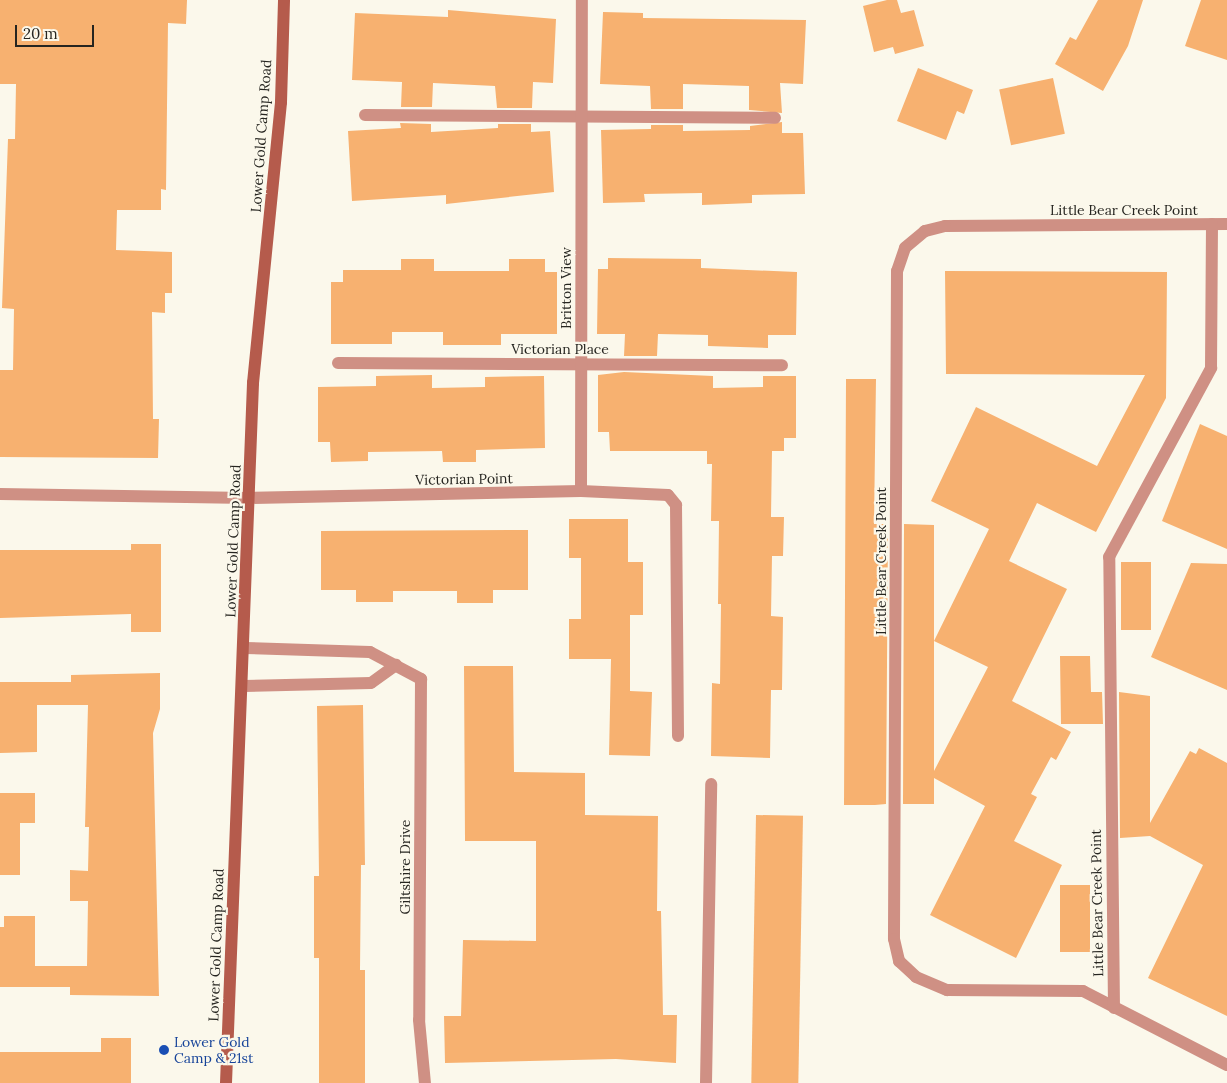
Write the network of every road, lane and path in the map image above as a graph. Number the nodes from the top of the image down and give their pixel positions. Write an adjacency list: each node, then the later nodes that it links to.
1 (284, 0): 13 (street, Lower Gold Camp Road)
2 (582, 0): 4 (street, Britton View)
3 (366, 115): 4 (street)
4 (582, 116): 5 (street); 9 (street, Britton View)
5 (775, 118)
6 (1212, 224): 7 (street, Little Bear Creek Point); 19 (street, Little Bear Creek Point); 19 (street, Little Bear Creek Point)
7 (1227, 224)
8 (338, 363): 9 (street, Victorian Place)
9 (581, 364): 10 (street, Victorian Place); 11 (street, Britton View)
10 (782, 365)
11 (581, 491): 13 (street, Victorian Point); 17 (street, Victorian Point)
12 (0, 494): 13 (street, Victorian Point)
13 (248, 498): 14 (street, Lower Gold Camp Road)
14 (245, 648): 15 (street, Giltshire Drive); 16 (street, Lower Gold Camp Road)
15 (396, 666): 16 (street); 22 (street, Giltshire Drive)
16 (244, 686): 21 (street, Lower Gold Camp Road)
17 (678, 736)
18 (711, 784): 23 (street)
19 (1114, 1008): 20 (street, Little Bear Creek Point)
20 (1227, 1065)
21 (226, 1083)
22 (425, 1083)
23 (706, 1083)

